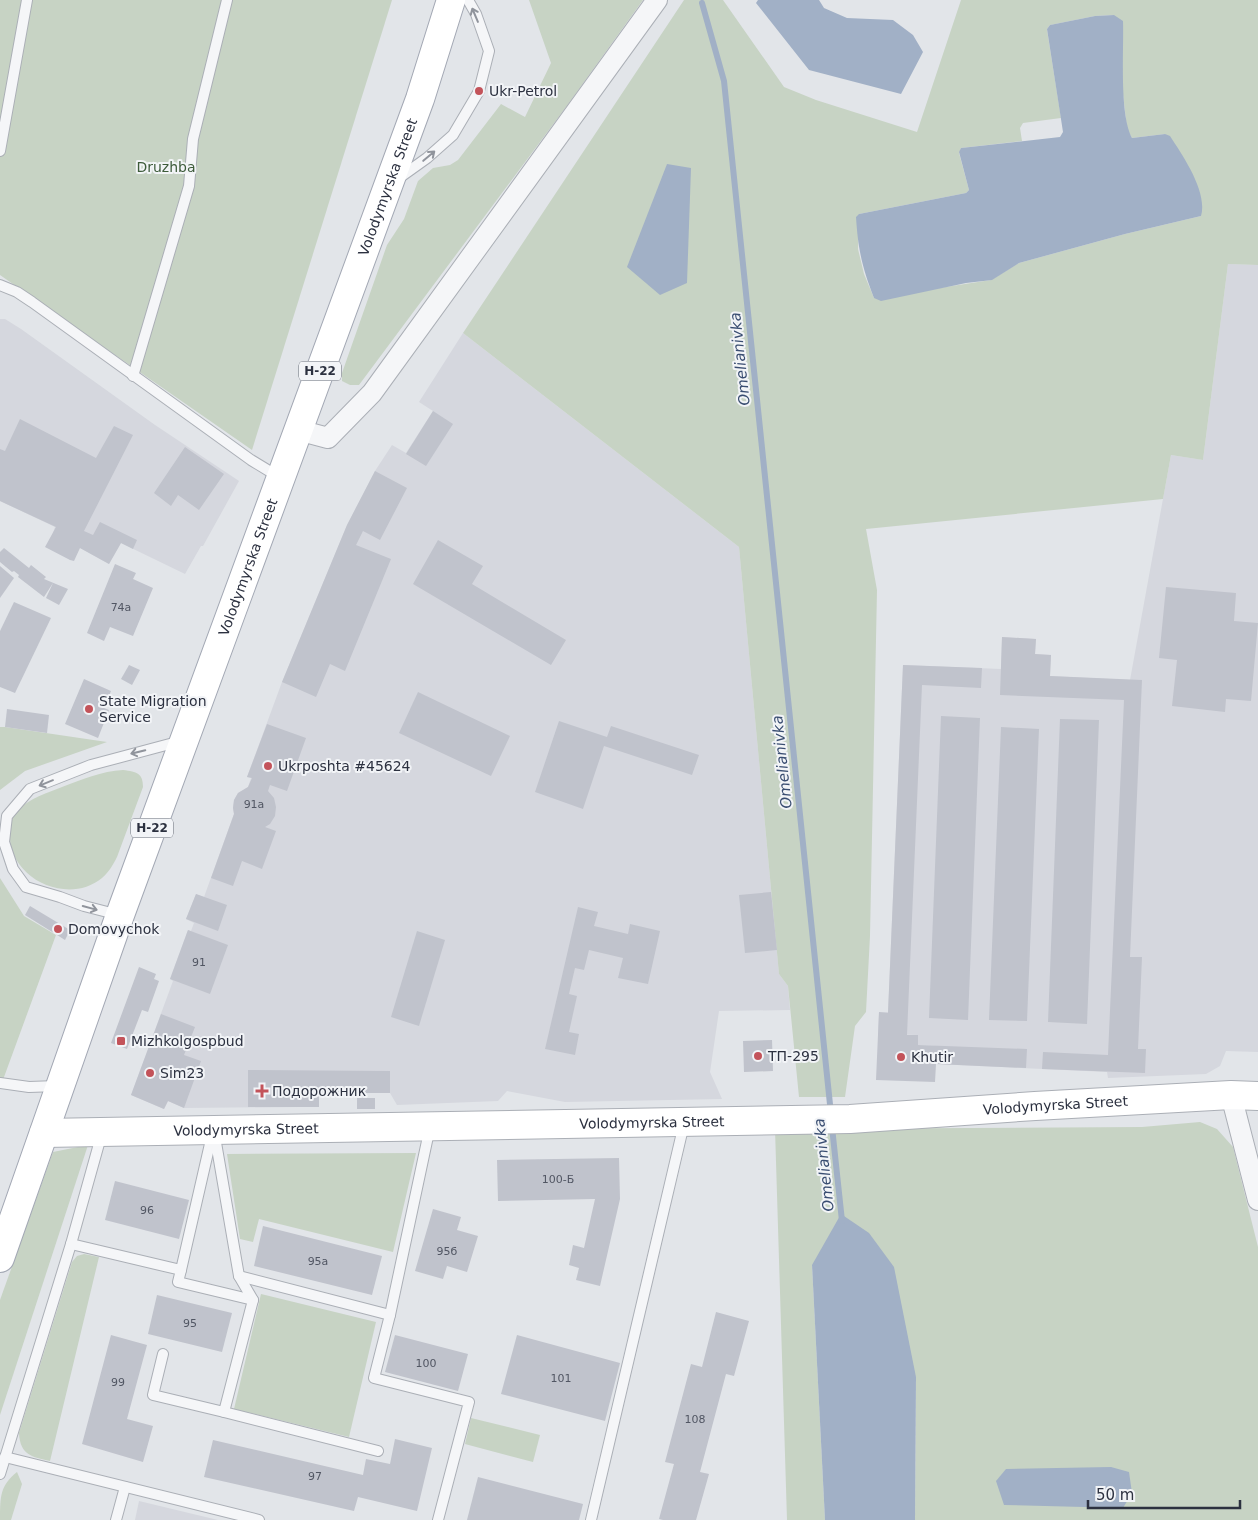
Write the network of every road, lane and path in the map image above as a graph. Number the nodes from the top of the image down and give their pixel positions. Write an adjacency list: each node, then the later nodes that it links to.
1 (27, 0): 6 (lane)
2 (227, 0): 9 (lane)
3 (451, 0): 7 (main road, Volodymyrska Street / Н-22)
4 (468, 0): 7 (lane, one-way to 4)
5 (658, 0): 10 (street)
6 (0, 151)
7 (390, 184): 10 (main road, Volodymyrska Street / Н-22)
8 (0, 285): 9 (lane)
9 (133, 376): 11 (lane)
10 (298, 430): 11 (main road, Volodymyrska Street / Н-22)
11 (280, 478): 12 (main road, Volodymyrska Street / Н-22)
12 (184, 741): 13 (main road, Volodymyrska Street / Н-22); 13 (lane, one-way to 13)
13 (120, 915): 15 (main road, Volodymyrska Street / Н-22)
14 (0, 1083): 15 (lane)
15 (61, 1085): 22 (main road, Volodymyrska Street / Н-22)
16 (1231, 1096): 17 (main road, Volodymyrska Street); 18 (main road, Volodymyrska Street); 23 (street)
17 (1258, 1096)
18 (684, 1121): 19 (main road, Volodymyrska Street); 39 (lane)
19 (431, 1126): 20 (main road, Volodymyrska Street); 29 (lane)
20 (214, 1130): 21 (main road, Volodymyrska Street); 26 (lane); 27 (lane)
21 (102, 1132): 22 (main road, Volodymyrska Street); 24 (lane)
22 (44, 1134): 25 (main road, Volodymyrska Street / Н-22)
23 (1258, 1200)
24 (71, 1244): 26 (lane); 33 (lane)
25 (0, 1258)
26 (181, 1270): 28 (lane)
27 (239, 1276): 28 (lane); 29 (lane)
28 (252, 1300): 31 (lane)
29 (390, 1315): 38 (lane)
30 (164, 1354): 31 (lane)
31 (224, 1412): 32 (lane)
32 (378, 1451)
33 (5, 1457): 34 (lane); 35 (lane)
34 (0, 1474)
35 (124, 1487): 36 (lane); 37 (lane)
36 (116, 1520)
37 (259, 1520)
38 (438, 1520)
39 (591, 1520)

